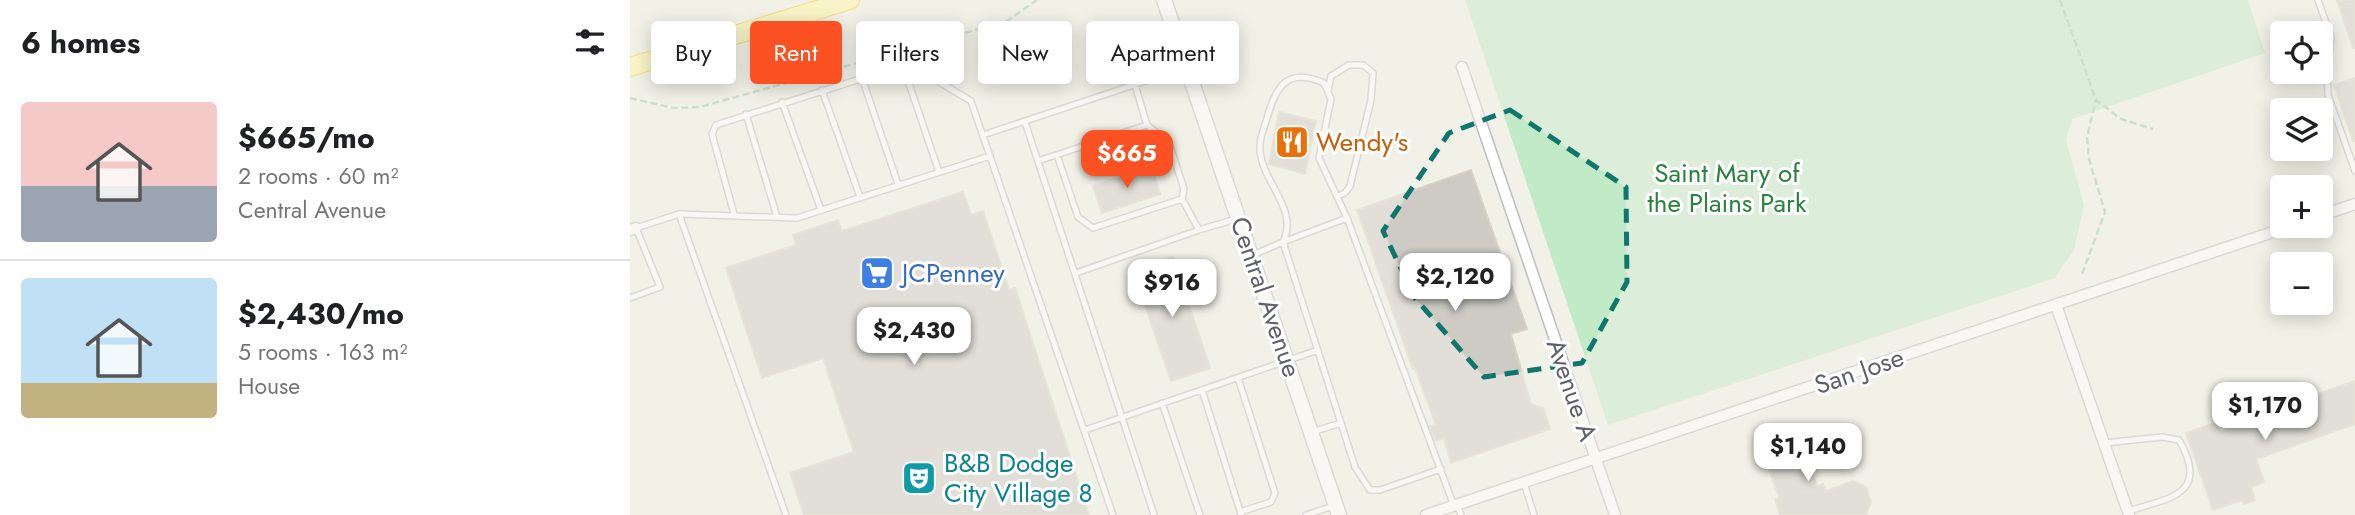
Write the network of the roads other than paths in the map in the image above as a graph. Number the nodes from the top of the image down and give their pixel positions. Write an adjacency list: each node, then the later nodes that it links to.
1 (850, 0): 5 (highway)
2 (1164, 0): 4 (street, Central Avenue)
3 (2318, 0): 24 (lane)
4 (1170, 21)
5 (630, 67)
6 (1462, 67): 56 (street, Avenue A)
7 (856, 80): 14 (lane)
8 (864, 84): 26 (lane)
9 (909, 84): 25 (lane)
10 (942, 84): 20 (lane)
11 (1138, 84): 13 (lane)
12 (1191, 84): 36 (street, Central Avenue)
13 (1135, 85): 18 (lane); 19 (lane)
14 (822, 90): 16 (lane); 28 (lane)
15 (1328, 92): 27 (lane); 27 (lane); 41 (lane)
16 (782, 102): 17 (lane); 31 (lane)
17 (746, 114): 34 (lane); 35 (lane)
18 (1025, 122): 20 (lane); 23 (lane)
19 (1147, 125): 21 (lane); 29 (lane)
20 (983, 135): 22 (lane)
21 (1057, 155): 23 (lane); 29 (lane)
22 (990, 156): 25 (lane); 53 (lane)
23 (1038, 161): 43 (lane)
24 (2355, 171)
25 (939, 172): 26 (lane)
26 (898, 184): 28 (lane)
27 (1337, 196): 37 (lane)
28 (860, 197): 31 (lane)
29 (1182, 199): 39 (lane)
30 (2355, 204): 32 (street)
31 (821, 210): 35 (lane)
32 (2333, 212)
33 (679, 214): 34 (lane); 38 (lane); 63 (lane)
34 (734, 214): 35 (lane)
35 (777, 217)
36 (1240, 218): 39 (lane); 42 (street, Central Avenue)
37 (1347, 218): 41 (lane); 57 (lane)
38 (633, 229): 44 (lane)
39 (1199, 230): 43 (lane)
40 (2270, 233): 45 (street, San Jose)
41 (1283, 243): 42 (lane); 46 (lane)
42 (1253, 255): 47 (street, Central Avenue)
43 (1076, 273): 51 (lane)
44 (630, 298)
45 (2056, 305): 55 (street); 56 (street, San Jose)
46 (1318, 350): 47 (lane); 52 (lane)
47 (1288, 361): 48 (lane); 54 (street, Central Avenue)
48 (1238, 378): 49 (lane); 62 (lane)
49 (1202, 390): 50 (lane); 62 (lane)
50 (1163, 403): 51 (lane); 66 (lane)
51 (1124, 417): 53 (lane); 65 (lane)
52 (1341, 422): 54 (lane); 57 (lane)
53 (1085, 430): 64 (lane)
54 (1312, 432): 60 (street, Central Avenue)
55 (2104, 443): 61 (street); 61 (lane)
56 (1596, 459): 58 (street, San Jose); 70 (street, Avenue A)
57 (1441, 469): 59 (lane)
58 (1524, 483): 59 (street, San Jose); 69 (lane)
59 (1457, 508): 68 (street, San Jose)
60 (1338, 510): 67 (lane)
61 (2128, 513)
62 (1241, 514)
63 (786, 515)
64 (1113, 515)
65 (1154, 515)
66 (1200, 515)
67 (1306, 515)
68 (1426, 515)
69 (1534, 515)
70 (1615, 515)

